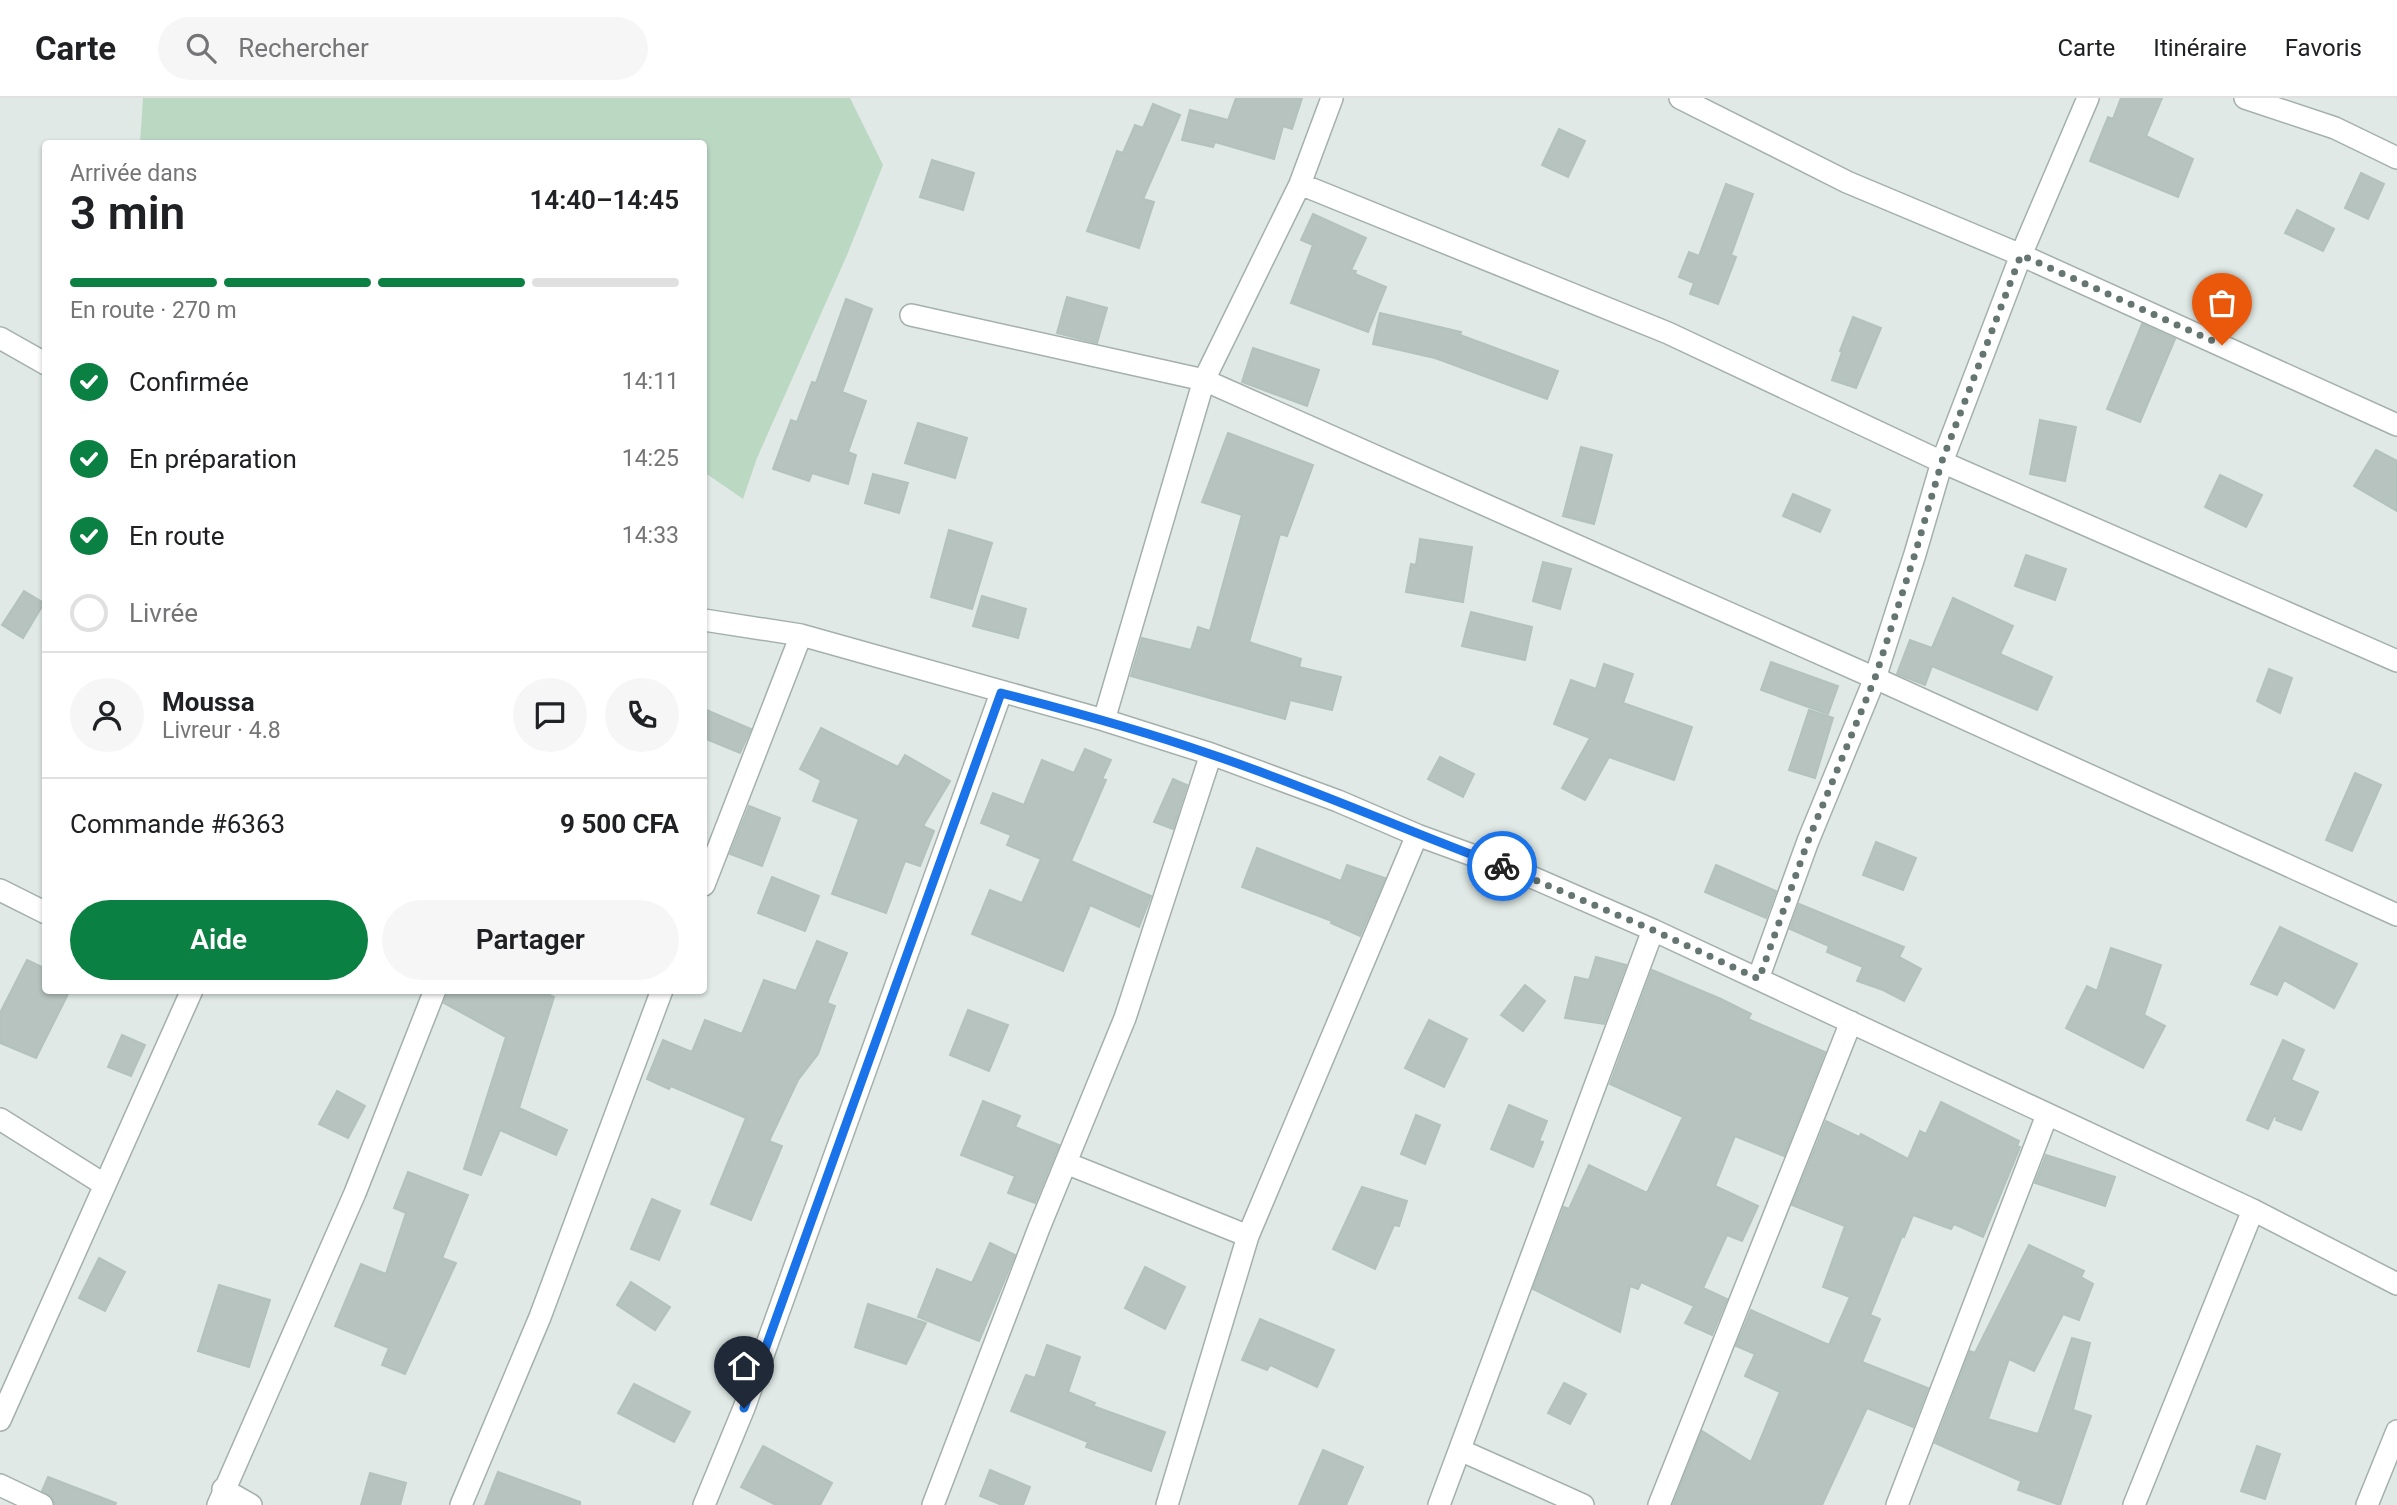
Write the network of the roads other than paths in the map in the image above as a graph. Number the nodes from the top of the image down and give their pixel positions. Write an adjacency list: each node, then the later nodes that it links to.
1 (1332, 98): 6 (street)
2 (1680, 98): 7 (street)
3 (2088, 98): 7 (street)
4 (2245, 98): 5 (street)
5 (2397, 158)
6 (1300, 184): 11 (street); 13 (street)
7 (2021, 255): 12 (street); 13 (street)
8 (911, 315): 11 (street)
9 (0, 338): 10 (street)
10 (42, 362)
11 (1205, 380): 17 (street); 19 (street)
12 (2397, 425)
13 (1942, 461): 16 (street); 17 (street)
14 (707, 620): 15 (street)
15 (801, 635): 18 (street); 22 (street)
16 (2397, 661)
17 (1875, 678): 25 (street); 27 (street)
18 (1001, 693): 19 (street); 48 (street)
19 (1104, 720): 20 (street)
20 (1211, 754): 21 (street); 34 (street)
21 (1417, 835): 26 (street); 37 (street)
22 (707, 877)
23 (0, 890): 24 (street)
24 (42, 912)
25 (2397, 915)
26 (1653, 930): 27 (street); 42 (street)
27 (1759, 979): 31 (street)
28 (190, 994): 35 (street)
29 (433, 994): 44 (street)
30 (661, 994): 47 (street)
31 (1851, 1022): 32 (street); 53 (street)
32 (2047, 1115): 36 (street); 54 (street)
33 (0, 1119): 35 (street)
34 (1066, 1163): 37 (street); 49 (street)
35 (105, 1185): 39 (street)
36 (2253, 1210): 38 (street); 55 (street)
37 (1248, 1237): 50 (street)
38 (2397, 1284)
39 (9, 1376): 40 (street)
40 (0, 1420)
41 (2397, 1431): 56 (street)
42 (1460, 1450): 51 (street); 52 (street)
43 (0, 1485): 45 (street)
44 (220, 1497): 46 (street)
45 (32, 1503)
46 (251, 1505)
47 (461, 1505)
48 (704, 1505)
49 (933, 1505)
50 (1167, 1505)
51 (1439, 1505)
52 (1583, 1505)
53 (1659, 1505)
54 (1897, 1505)
55 (2134, 1505)
56 (2367, 1505)

